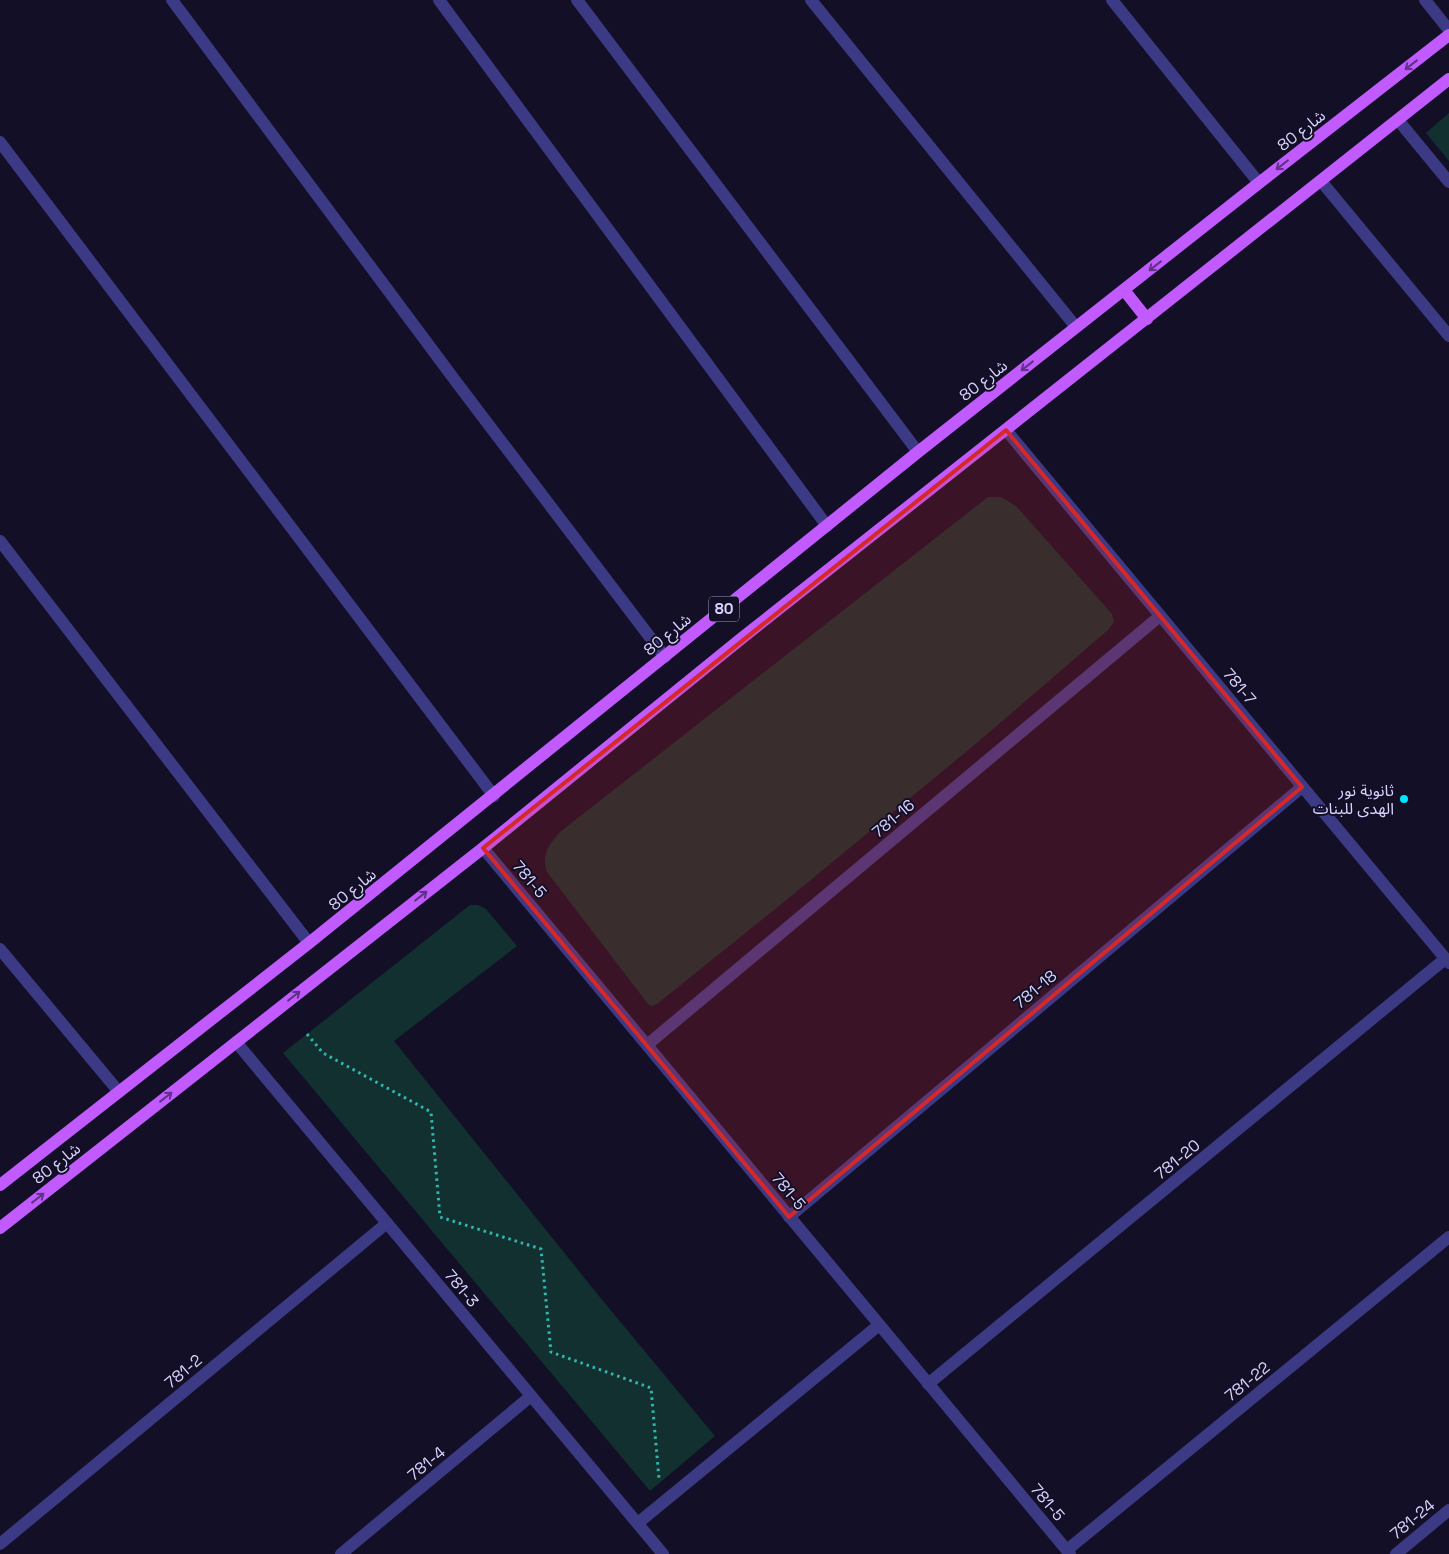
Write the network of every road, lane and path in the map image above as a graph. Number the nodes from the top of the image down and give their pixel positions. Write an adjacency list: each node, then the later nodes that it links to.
1 (172, 0): 24 (street)
2 (439, 0): 21 (street)
3 (577, 0): 20 (street)
4 (811, 0): 17 (street)
5 (1112, 0): 14 (street)
6 (1425, 0): 7 (street)
7 (1449, 30)
8 (1449, 35): 14 (main road, شارع 80 / 80, one-way to 14)
9 (1449, 79): 10 (main road, شارع 80 / 80)
10 (1398, 120): 12 (main road, شارع 80 / 80); 13 (street)
11 (0, 142): 26 (street)
12 (1321, 181): 16 (main road, شارع 80 / 80); 18 (street)
13 (1449, 182)
14 (1259, 183): 15 (main road, شارع 80 / 80, one-way to 15)
15 (1124, 290): 16 (main road); 17 (main road, شارع 80 / 80)
16 (1147, 319): 19 (main road, شارع 80 / 80)
17 (1076, 327): 20 (main road, شارع 80 / 80, one-way to 20)
18 (1449, 336)
19 (1006, 430): 23 (street, 781-7); 27 (main road, شارع 80 / 80)
20 (918, 452): 21 (main road, شارع 80 / 80)
21 (828, 526): 24 (main road, شارع 80 / 80)
22 (0, 541): 28 (street)
23 (1160, 616): 25 (street, 781-7); 33 (street, 781-16)
24 (665, 657): 26 (main road, شارع 80 / 80)
25 (1302, 787): 30 (street, 781-7); 36 (street, 781-18)
26 (494, 796): 28 (main road, شارع 80 / 80)
27 (482, 848): 32 (main road, شارع 80 / 80, one-way to 27); 33 (street, 781-5)
28 (310, 943): 34 (main road, شارع 80 / 80)
29 (0, 949): 34 (street)
30 (1447, 961): 41 (street, 781-20)
31 (307, 1034): 43 (path)
32 (236, 1042): 37 (street, 781-3); 38 (main road, شارع 80 / 80, one-way to 32)
33 (647, 1046): 36 (street, 781-5)
34 (119, 1092): 35 (main road, شارع 80 / 80)
35 (0, 1186)
36 (789, 1217): 40 (street, 781-5)
37 (387, 1223): 42 (street, 781-3); 46 (street, 781-2)
38 (0, 1228)
39 (1449, 1237): 47 (street, 781-22)
40 (879, 1325): 41 (street, 781-5); 45 (street)
41 (928, 1384): 47 (street, 781-5)
42 (532, 1396): 45 (street, 781-3); 48 (street, 781-4)
43 (660, 1482)
44 (1449, 1510): 50 (street, 781-24)
45 (638, 1523): 49 (street, 781-3)
46 (0, 1544)
47 (1068, 1552)
48 (340, 1554)
49 (664, 1554)
50 (1396, 1554)

